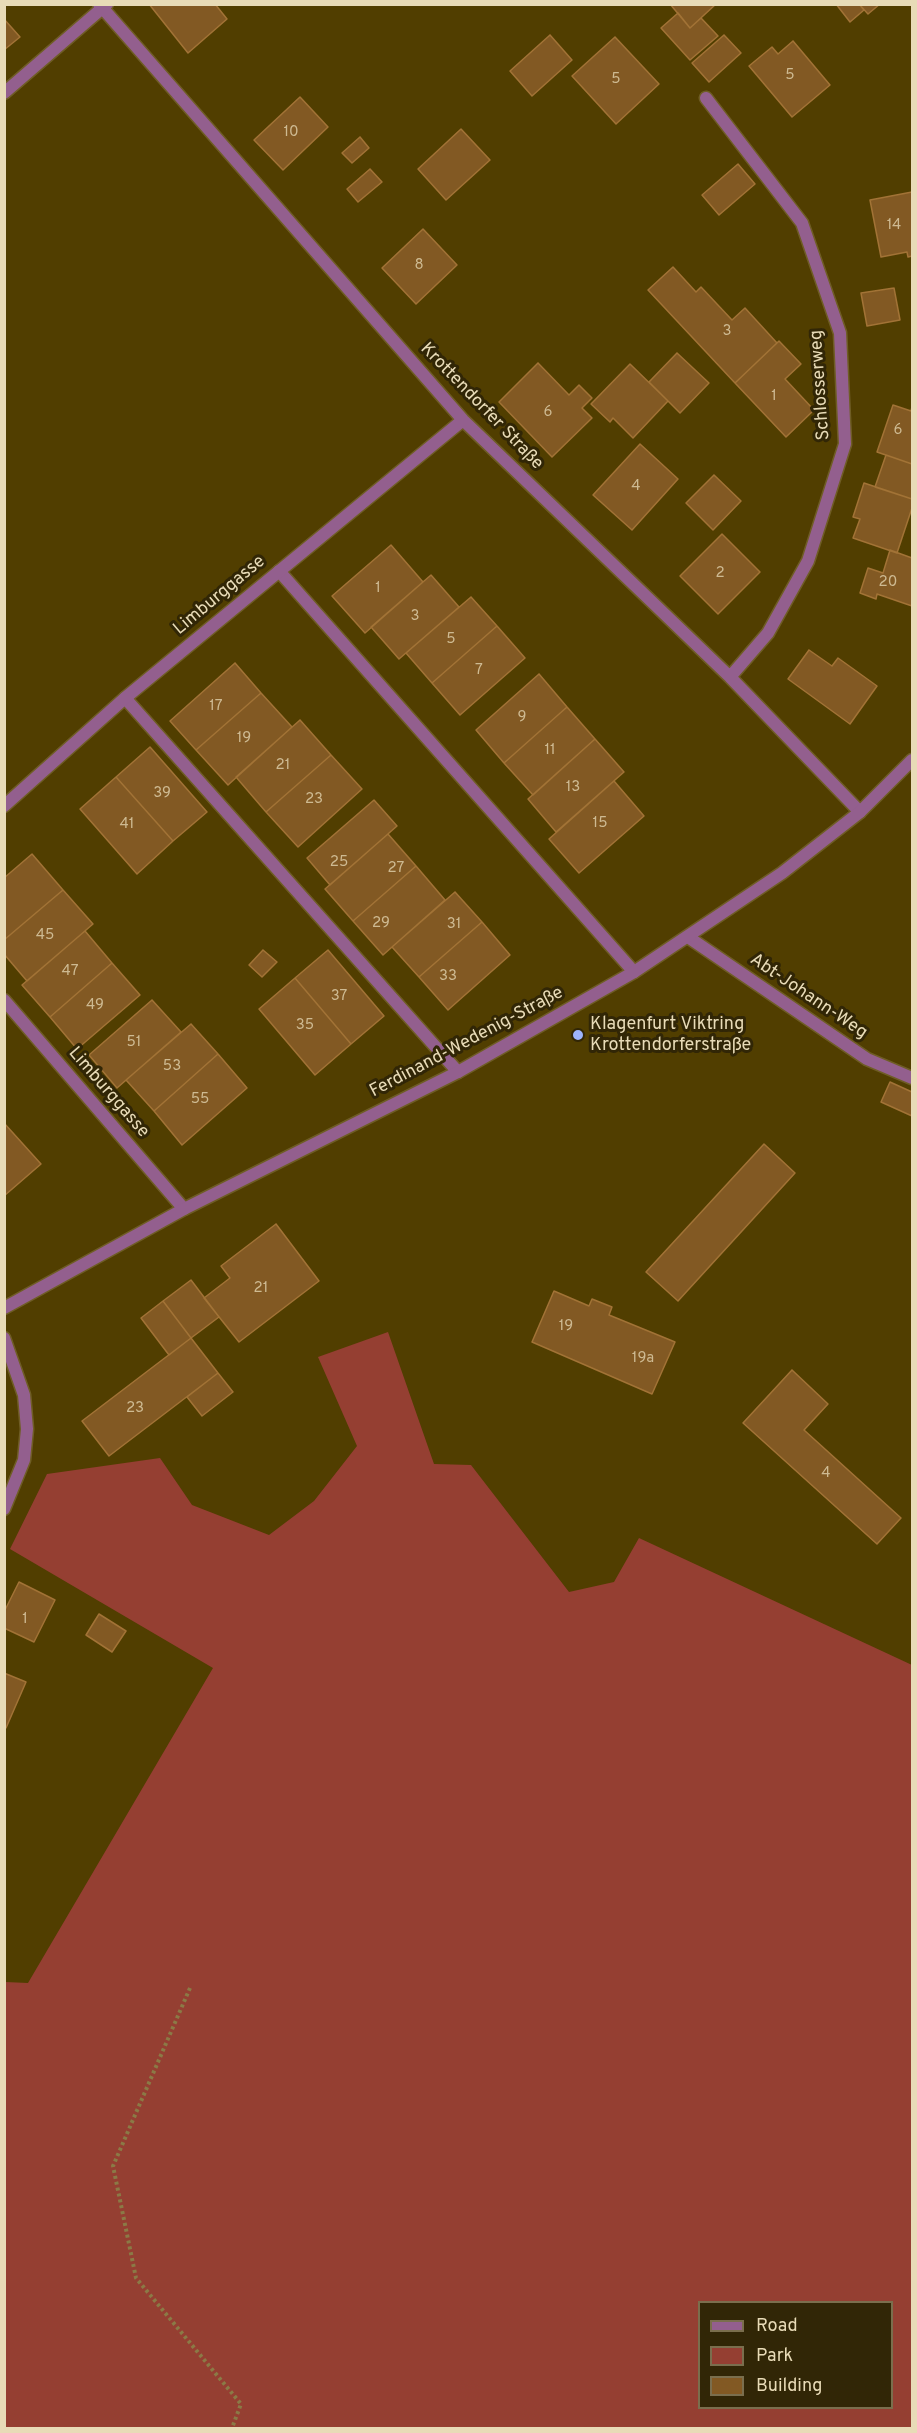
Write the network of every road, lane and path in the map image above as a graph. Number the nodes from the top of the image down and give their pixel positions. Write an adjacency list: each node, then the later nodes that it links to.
1 (103, 6): 2 (street); 4 (street, Krottendorfer Straße)
2 (4, 93)
3 (706, 98): 6 (street, Schlosserweg)
4 (463, 420): 5 (street, Limburggasse); 6 (street, Krottendorfer Straße)
5 (279, 571): 7 (street, Limburggasse); 12 (street)
6 (730, 677): 10 (street, Krottendorfer Straße)
7 (125, 698): 9 (street, Limburggasse); 14 (street)
8 (912, 760): 10 (street, Ferdinand-Wedenig-Straße)
9 (4, 806)
10 (860, 812): 11 (street, Ferdinand-Wedenig-Straße)
11 (688, 937): 12 (street, Ferdinand-Wedenig-Straße); 15 (street, Abt-Johann-Weg)
12 (634, 972): 14 (street, Ferdinand-Wedenig-Straße)
13 (4, 1000): 16 (street, Limburggasse)
14 (458, 1072): 16 (street, Ferdinand-Wedenig-Straße)
15 (912, 1078)
16 (184, 1209): 17 (street, Ferdinand-Wedenig-Straße)
17 (4, 1308)
18 (4, 1338): 19 (street)
19 (4, 1509)
20 (190, 1988): 21 (path)
21 (232, 2428)

